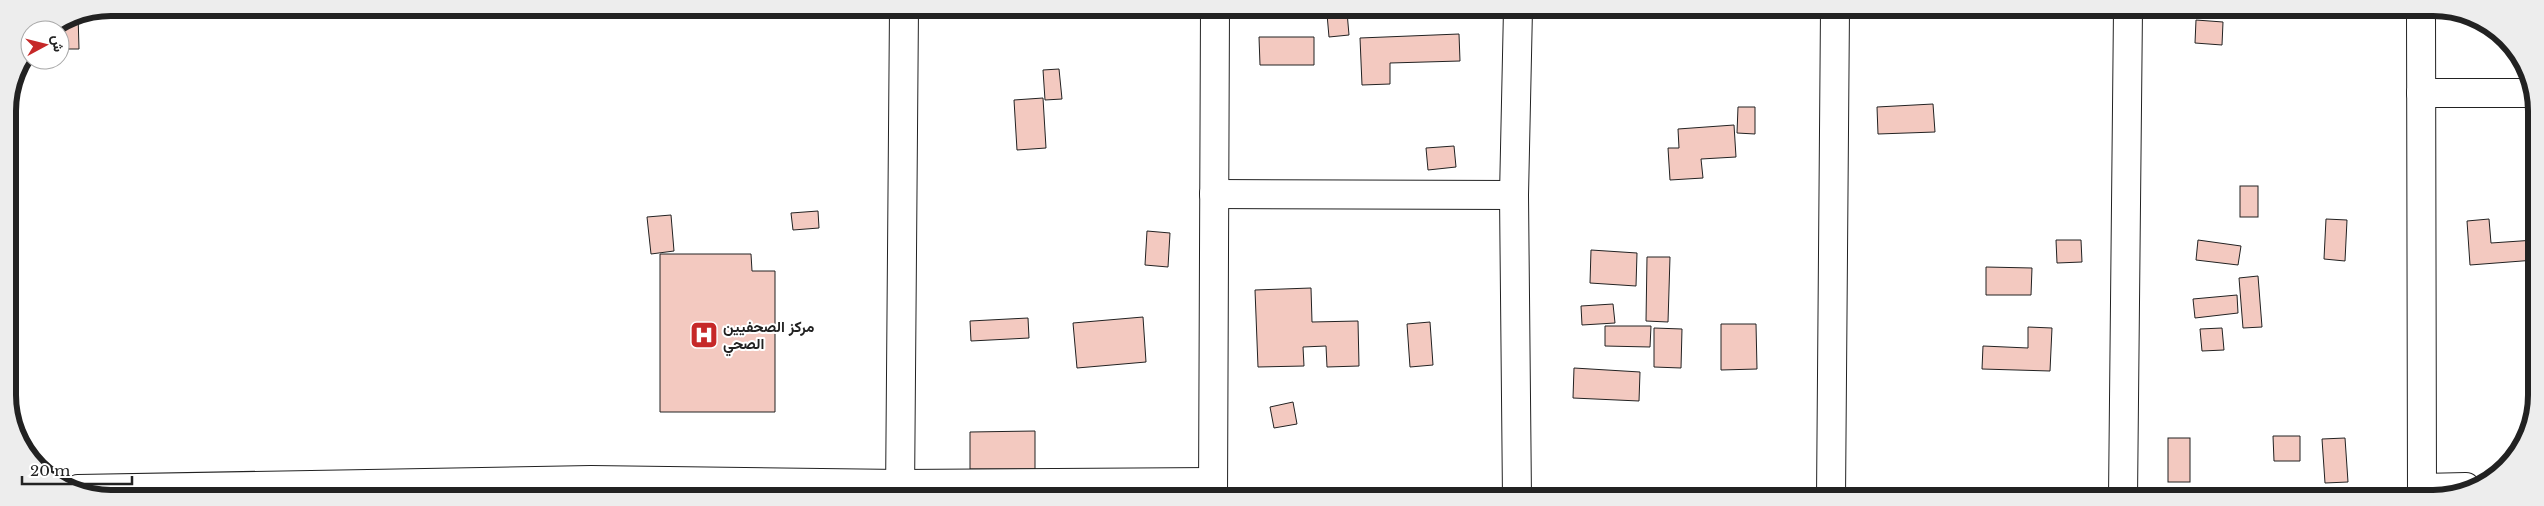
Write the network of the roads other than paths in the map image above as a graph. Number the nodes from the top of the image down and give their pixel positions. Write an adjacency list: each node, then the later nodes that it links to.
1 (904, 16): 14 (street)
2 (1215, 16): 9 (street)
3 (1518, 16): 10 (street)
4 (1835, 16): 17 (street)
5 (2128, 16): 18 (street)
6 (2421, 16): 7 (street)
7 (2421, 93): 8 (street); 19 (street)
8 (2526, 93)
9 (1214, 194): 10 (street); 15 (street)
10 (1514, 195): 16 (street)
11 (591, 488): 12 (street); 13 (street)
12 (99, 489)
13 (797, 490)
14 (900, 490)
15 (1213, 490)
16 (1517, 490)
17 (1832, 490)
18 (2123, 490)
19 (2422, 490)

